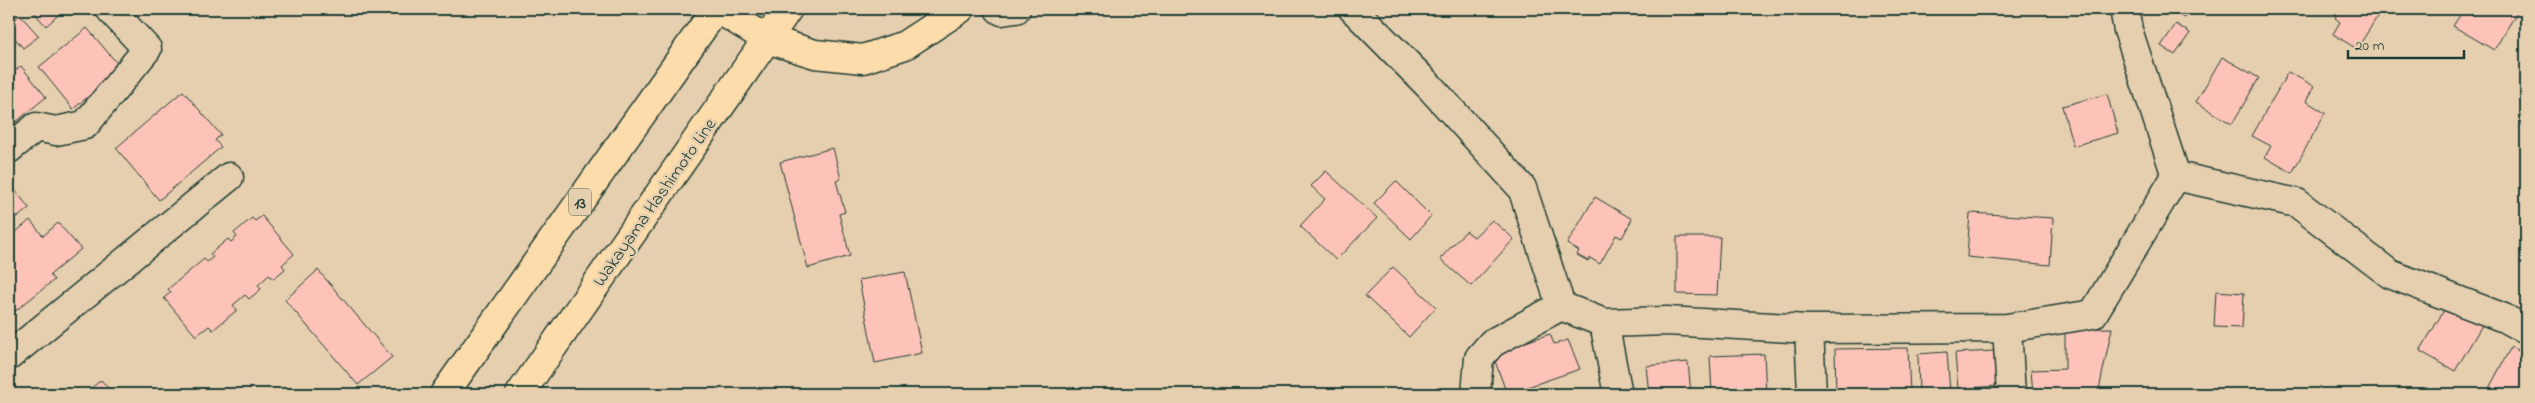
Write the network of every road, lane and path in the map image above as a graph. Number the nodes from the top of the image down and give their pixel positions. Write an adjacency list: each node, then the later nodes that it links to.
1 (110, 9): 10 (street)
2 (717, 9): 9 (main road); 19 (main road, 13)
3 (788, 9): 9 (main road, Wakayama Hashimoto Line)
4 (960, 9): 9 (main road)
5 (999, 9): 6 (street)
6 (1016, 9)
7 (1353, 9): 13 (street)
8 (2124, 9): 11 (street)
9 (767, 39): 20 (main road, Wakayama Hashimoto Line)
10 (9, 149)
11 (2176, 176): 15 (street); 17 (street)
12 (229, 177): 18 (street)
13 (1561, 306): 14 (street); 21 (street)
14 (1604, 323): 16 (street); 22 (street)
15 (2007, 328): 16 (street); 24 (street)
16 (1809, 329): 23 (street)
17 (2526, 330)
18 (9, 356)
19 (444, 394)
20 (520, 394)
21 (1476, 394)
22 (1618, 394)
23 (1812, 394)
24 (2011, 394)

